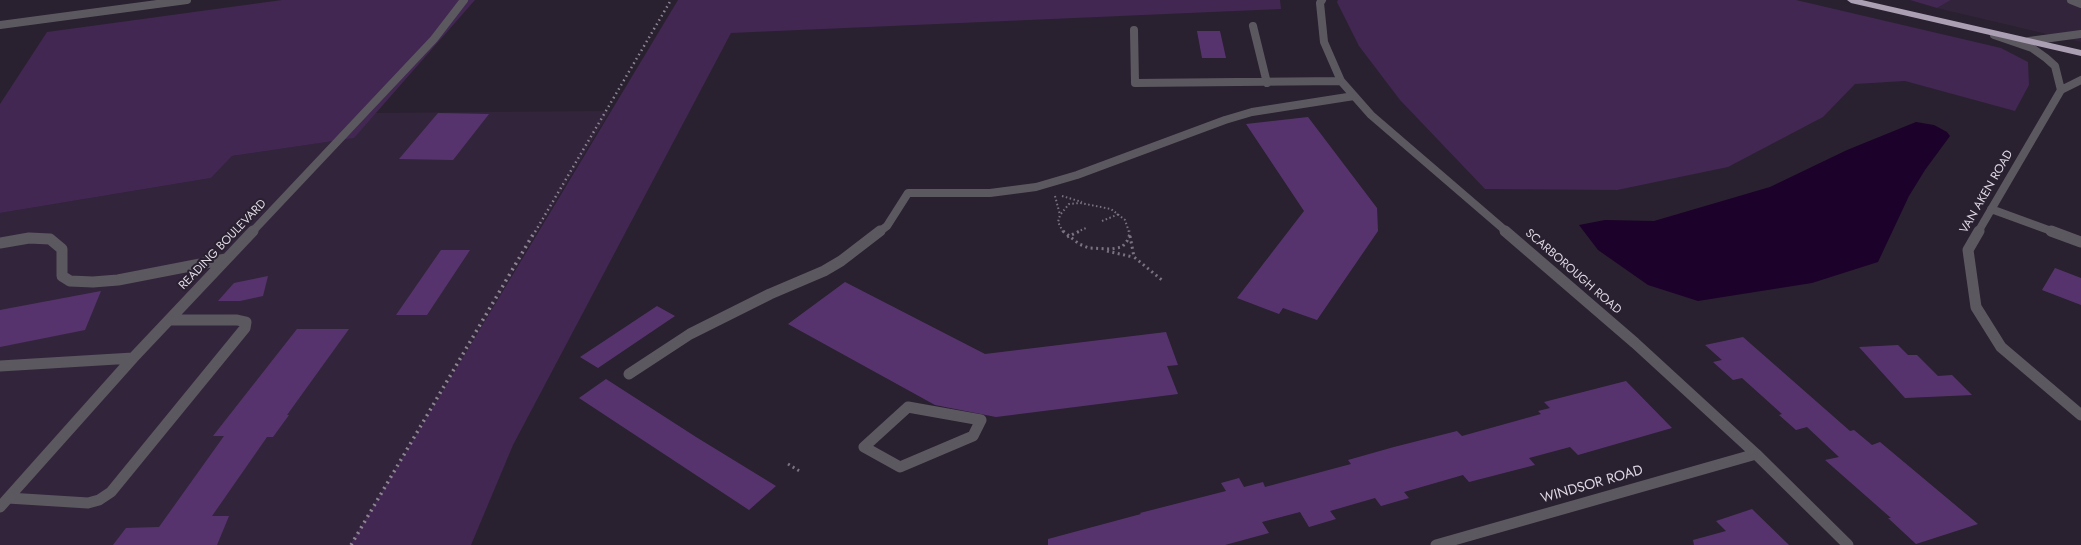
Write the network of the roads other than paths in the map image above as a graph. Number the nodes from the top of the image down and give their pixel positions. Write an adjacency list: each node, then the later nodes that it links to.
1 (187, 0): 7 (street)
2 (464, 0): 22 (street, READING BOULEVARD)
3 (1322, 0): 15 (street, SCARBOROUGH ROAD)
4 (1850, 0): 9 (highway)
5 (2071, 0): 6 (street)
6 (2081, 4)
7 (0, 25)
8 (1253, 26): 16 (street)
9 (1979, 29): 12 (highway); 17 (street)
10 (1134, 30): 16 (street)
11 (2081, 34): 12 (street)
12 (2029, 41): 13 (highway)
13 (2081, 53)
14 (2081, 80): 17 (street)
15 (1341, 81): 16 (street); 18 (street, SCARBOROUGH ROAD)
16 (1267, 83)
17 (2061, 90): 19 (street, VAN AKEN ROAD)
18 (1354, 96): 26 (street); 29 (street, SCARBOROUGH ROAD)
19 (1991, 210): 20 (street); 27 (street, VAN AKEN ROAD)
20 (2081, 242)
21 (0, 243): 22 (street)
22 (226, 259): 23 (street, READING BOULEVARD)
23 (170, 320): 24 (street, READING BOULEVARD); 30 (street)
24 (133, 358): 25 (street); 30 (street, READING BOULEVARD)
25 (0, 366)
26 (629, 374)
27 (2081, 414)
28 (864, 447): 28 (street)
29 (1756, 454): 32 (street, WINDSOR ROAD); 33 (street, SCARBOROUGH ROAD)
30 (8, 498): 31 (street, READING BOULEVARD)
31 (0, 507)
32 (1436, 545)
33 (1848, 545)

